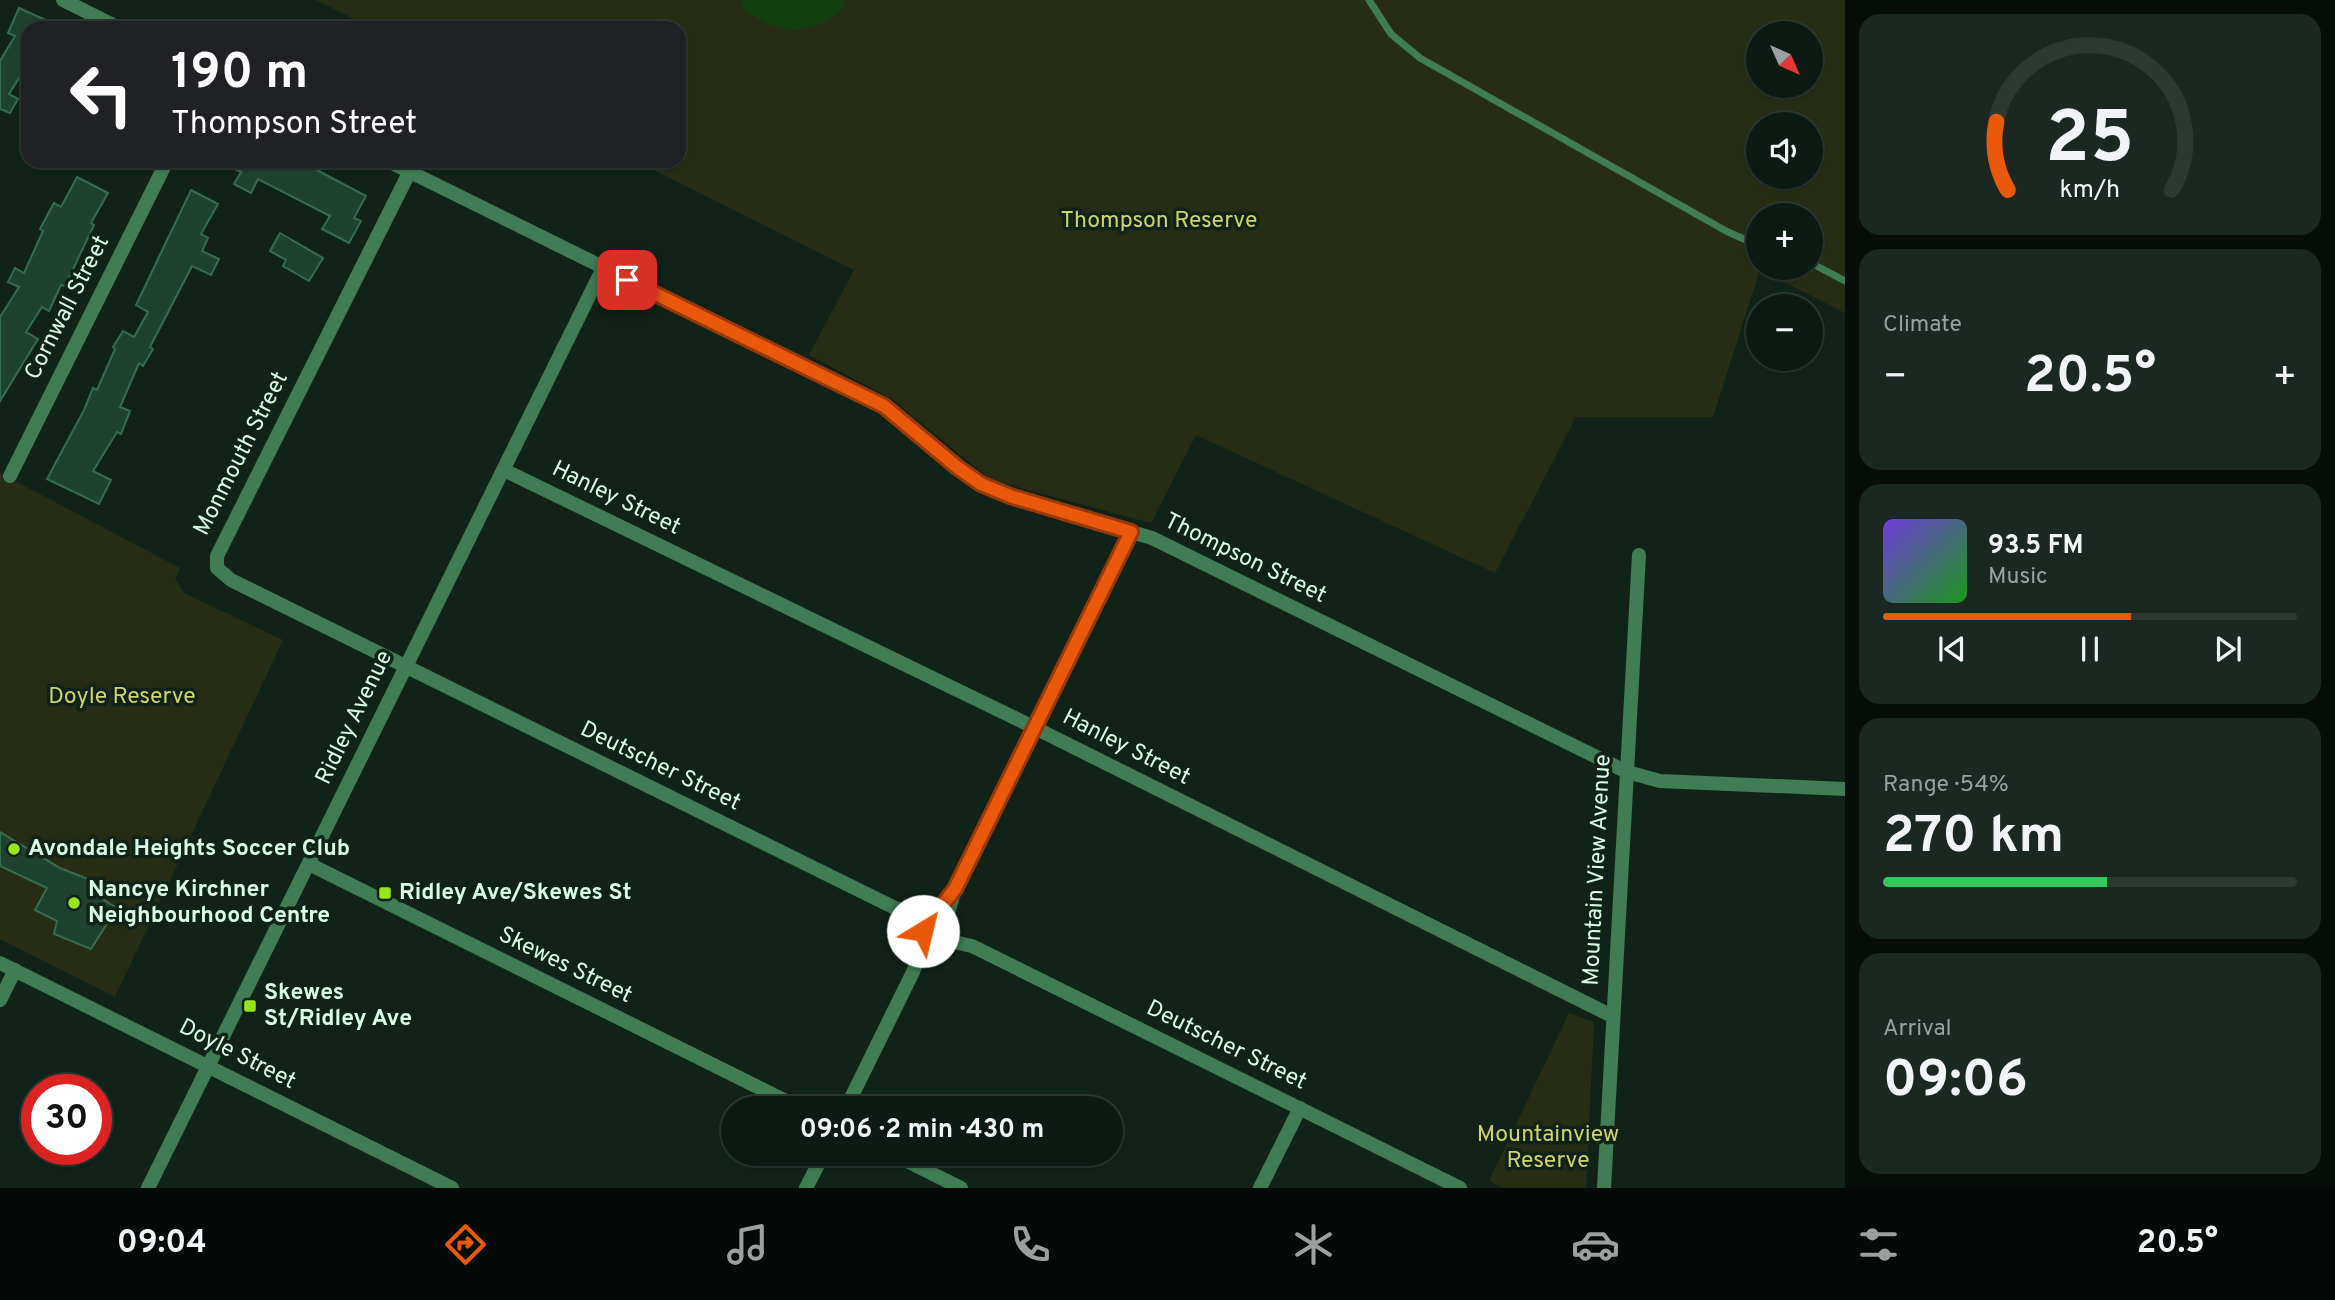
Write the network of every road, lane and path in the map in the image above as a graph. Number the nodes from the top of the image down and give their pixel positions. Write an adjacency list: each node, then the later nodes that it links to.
1 (63, 0): 3 (street)
2 (1369, 0): 7 (lane)
3 (105, 21)
4 (164, 168): 12 (street, Cornwall Street)
5 (402, 168): 6 (street, Thompson Street)
6 (410, 172): 8 (street, Thompson Street); 15 (street, Monmouth Street)
7 (1746, 240)
8 (603, 268): 11 (street, Ridley Avenue); 13 (street, Thompson Street)
9 (1823, 270): 10 (lane)
10 (1845, 281)
11 (504, 470): 15 (street, Ridley Avenue); 16 (street, Hanley Street)
12 (10, 476)
13 (1131, 532): 16 (street); 17 (street, Thompson Street)
14 (1639, 555): 17 (street, Mountain View Avenue)
15 (405, 667): 19 (street, Ridley Avenue); 20 (street, Deutscher Street)
16 (1034, 728): 20 (street); 24 (street, Hanley Street)
17 (1627, 772): 18 (street, Thompson Street); 24 (street, Mountain View Avenue)
18 (1845, 789)
19 (309, 864): 25 (street, Ridley Avenue); 26 (street, Skewes Street)
20 (935, 929): 27 (street); 28 (street, Deutscher Street)
21 (0, 963): 22 (street, Doyle Street)
22 (15, 970): 23 (street); 25 (street, Doyle Street)
23 (0, 1000)
24 (1612, 1016): 37 (street, Mountain View Avenue)
25 (208, 1066): 31 (street, Ridley Avenue); 32 (street, Doyle Street)
26 (776, 1096)
27 (852, 1096)
28 (1300, 1108): 35 (street); 36 (street, Deutscher Street)
29 (817, 1166): 33 (street)
30 (917, 1166): 34 (street)
31 (148, 1188)
32 (452, 1188)
33 (806, 1188)
34 (961, 1188)
35 (1260, 1188)
36 (1460, 1188)
37 (1604, 1188)

